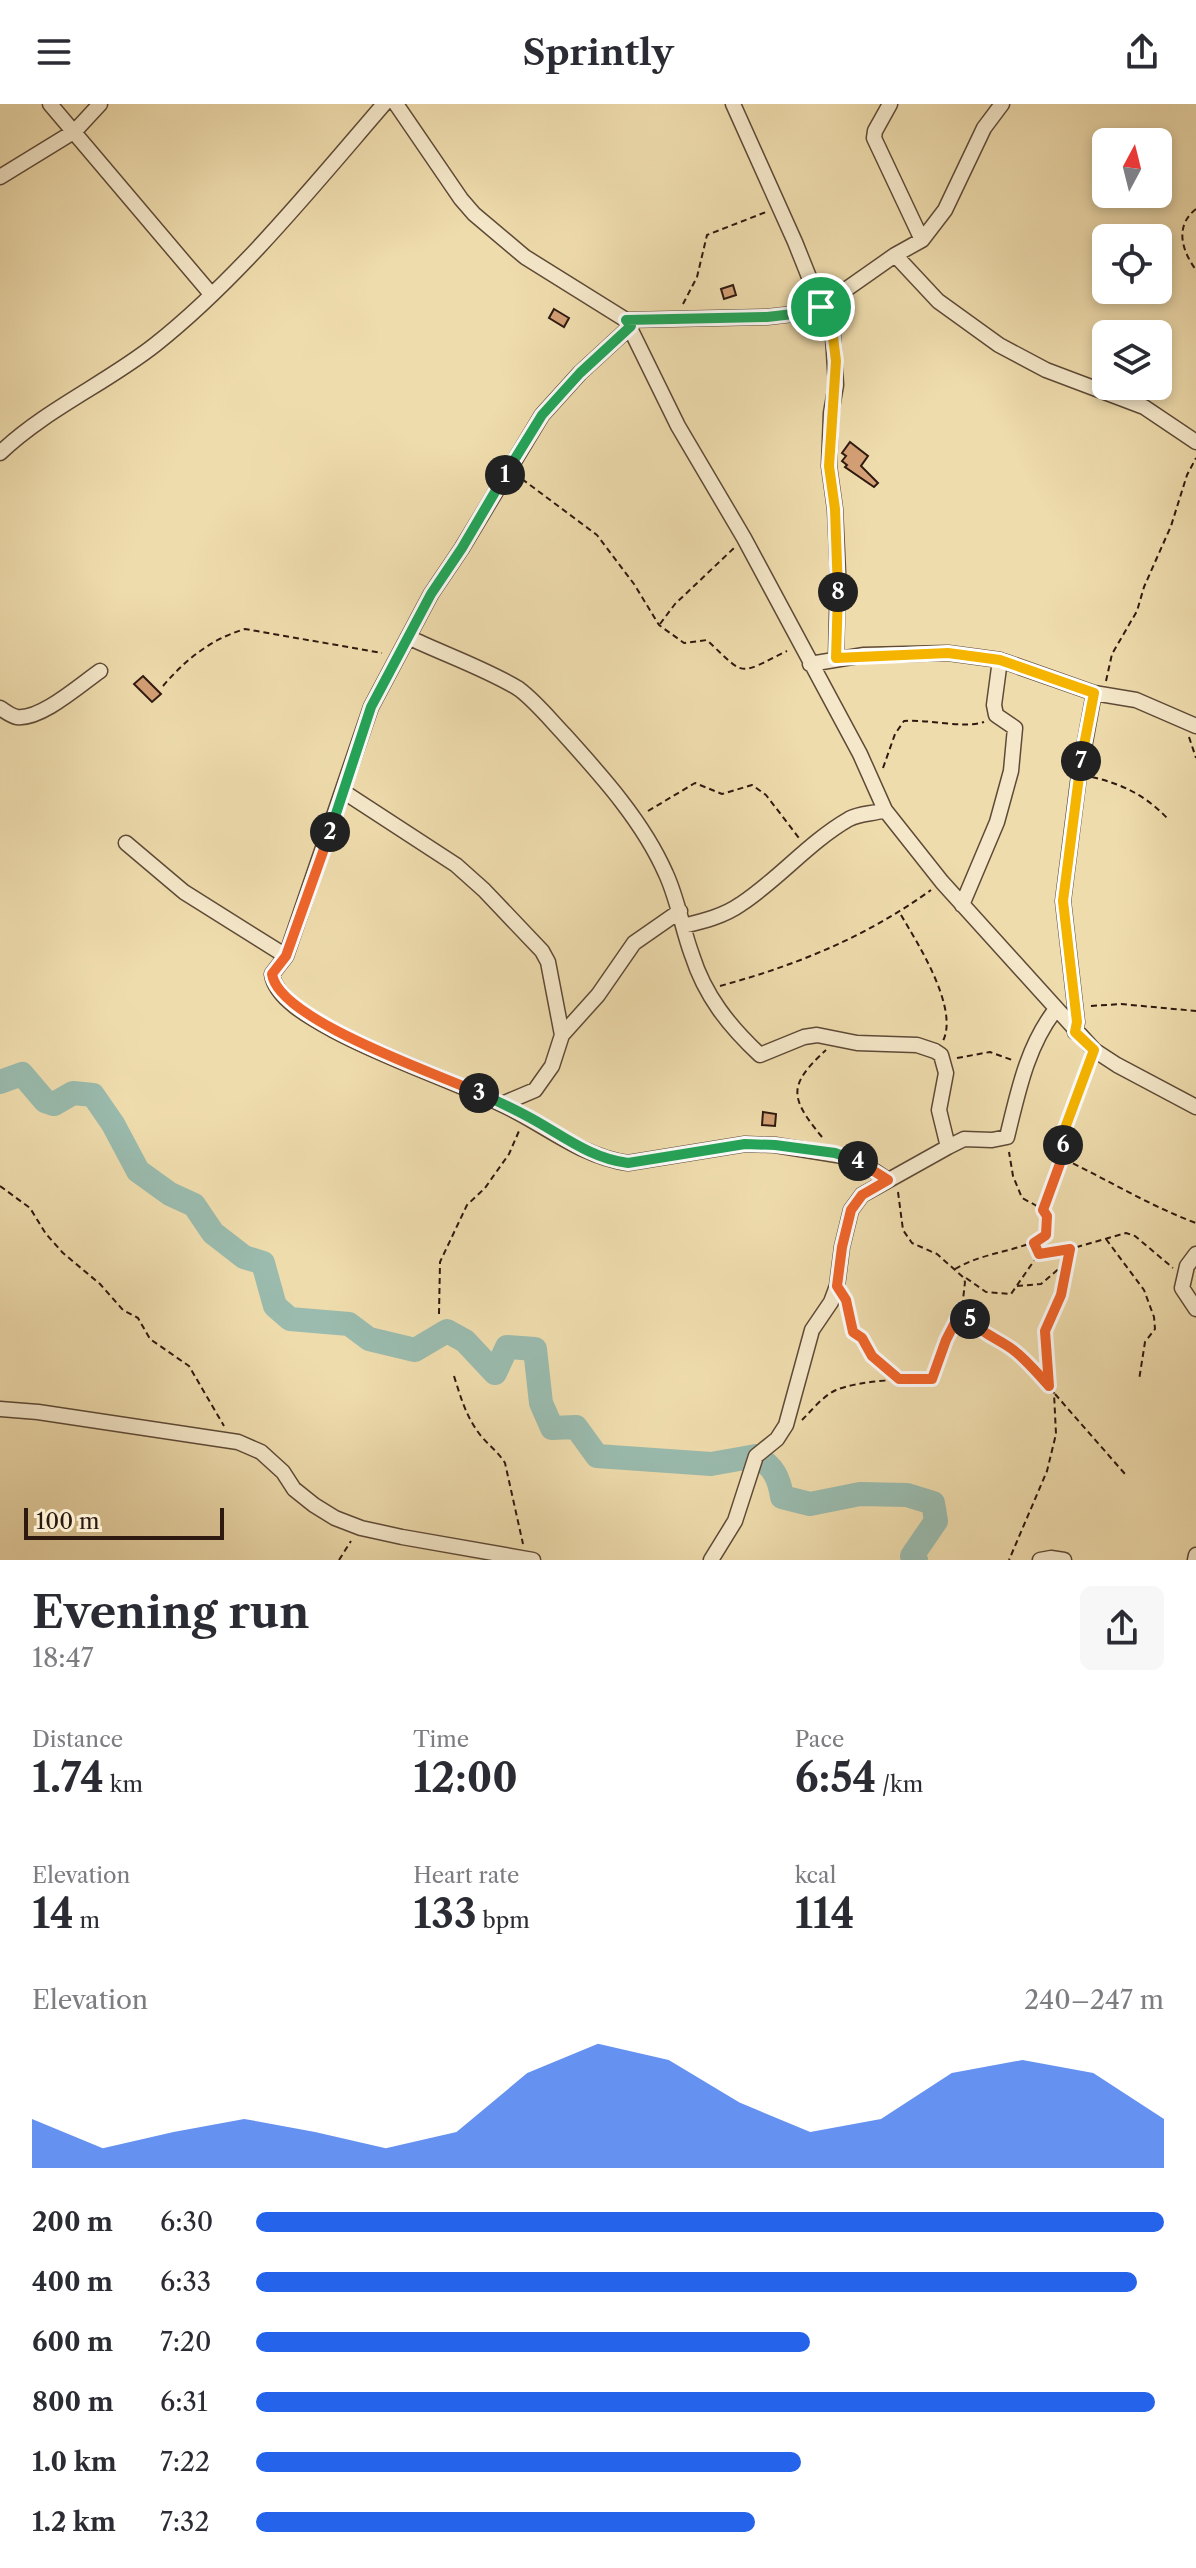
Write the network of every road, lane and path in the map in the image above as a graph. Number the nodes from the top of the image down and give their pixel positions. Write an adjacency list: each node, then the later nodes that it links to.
1 (50, 104): 8 (street)
2 (100, 104): 8 (street)
3 (384, 104): 15 (street)
4 (396, 104): 18 (street)
5 (733, 104): 10 (street)
6 (890, 104): 12 (street)
7 (1002, 104): 12 (street)
8 (75, 131): 9 (street); 15 (street)
9 (0, 177)
10 (780, 208): 16 (street); 17 (path)
11 (1196, 209): 14 (path)
12 (922, 240): 13 (street)
13 (895, 255): 16 (street); 19 (street)
14 (1196, 270)
15 (211, 294): 20 (street)
16 (821, 307): 17 (street); 28 (street)
17 (675, 319): 18 (street)
18 (628, 323): 22 (street); 23 (street)
19 (1196, 442)
20 (0, 453)
21 (1196, 458): 33 (path)
22 (507, 471): 24 (path); 25 (street)
23 (744, 538): 24 (path); 26 (street)
24 (659, 625): 26 (path)
25 (408, 637): 27 (street); 43 (street)
26 (801, 645): 30 (street)
27 (399, 655): 32 (path); 40 (street)
28 (836, 658): 29 (street); 30 (street)
29 (1000, 660): 33 (street); 35 (street)
30 (810, 664): 39 (street)
31 (100, 671): 34 (street)
32 (163, 686)
33 (1098, 694): 36 (street); 38 (street)
34 (0, 708)
35 (996, 715): 39 (path); 47 (street)
36 (1190, 723): 37 (path)
37 (1196, 758)
38 (1079, 775): 42 (path); 53 (street)
39 (875, 789): 41 (street)
40 (344, 792): 51 (street); 57 (street)
41 (885, 810): 45 (street); 46 (street)
42 (1167, 818)
43 (634, 820): 45 (path); 48 (street)
44 (126, 843): 51 (street)
45 (807, 849): 50 (street)
46 (942, 882): 47 (street); 49 (path)
47 (962, 905): 54 (street)
48 (680, 911): 50 (street); 57 (street)
49 (900, 913): 52 (path); 60 (path)
50 (683, 926): 52 (street)
51 (286, 956): 62 (street)
52 (707, 989): 58 (street)
53 (1074, 1007): 55 (path); 56 (street)
54 (1056, 1009): 56 (street); 61 (street)
55 (1196, 1011)
56 (1075, 1032): 59 (street)
57 (562, 1035): 62 (street)
58 (838, 1039): 60 (street); 67 (path)
59 (1094, 1050): 63 (street); 68 (path)
60 (938, 1053): 61 (path); 66 (street)
61 (1024, 1067): 65 (street)
62 (502, 1104): 64 (street)
63 (1196, 1107)
64 (526, 1115): 67 (street); 86 (path)
65 (1007, 1137): 66 (street); 71 (path)
66 (948, 1147): 69 (street)
67 (835, 1153): 69 (street)
68 (1062, 1158): 71 (path); 72 (path)
69 (891, 1178): 79 (path); 82 (street)
70 (0, 1186): 94 (path)
71 (1043, 1210): 74 (path)
72 (1196, 1223)
73 (1105, 1238): 75 (path); 81 (path); 89 (path)
74 (1034, 1243): 76 (path); 79 (path)
75 (1070, 1249): 76 (path); 78 (path)
76 (1039, 1254): 83 (path)
77 (1196, 1254): 81 (street)
78 (1070, 1259): 83 (path); 90 (path)
79 (954, 1270): 80 (path)
80 (963, 1277): 83 (path); 84 (path)
81 (1183, 1277): 85 (street)
82 (837, 1286): 88 (path); 93 (street)
83 (1017, 1286)
84 (962, 1309): 88 (path); 90 (path)
85 (1196, 1309)
86 (439, 1314)
87 (454, 1376): 97 (path)
88 (899, 1379): 93 (path)
89 (1139, 1380)
90 (1049, 1386): 91 (path)
91 (1054, 1393): 95 (path); 100 (path)
92 (0, 1409): 94 (street)
93 (786, 1425): 99 (street)
94 (238, 1442): 96 (street)
95 (1125, 1474)
96 (361, 1528): 97 (street); 98 (path)
97 (530, 1558)
98 (339, 1560)
99 (711, 1560)
100 (1009, 1560)
101 (1040, 1560): 102 (street)
102 (1064, 1560)

